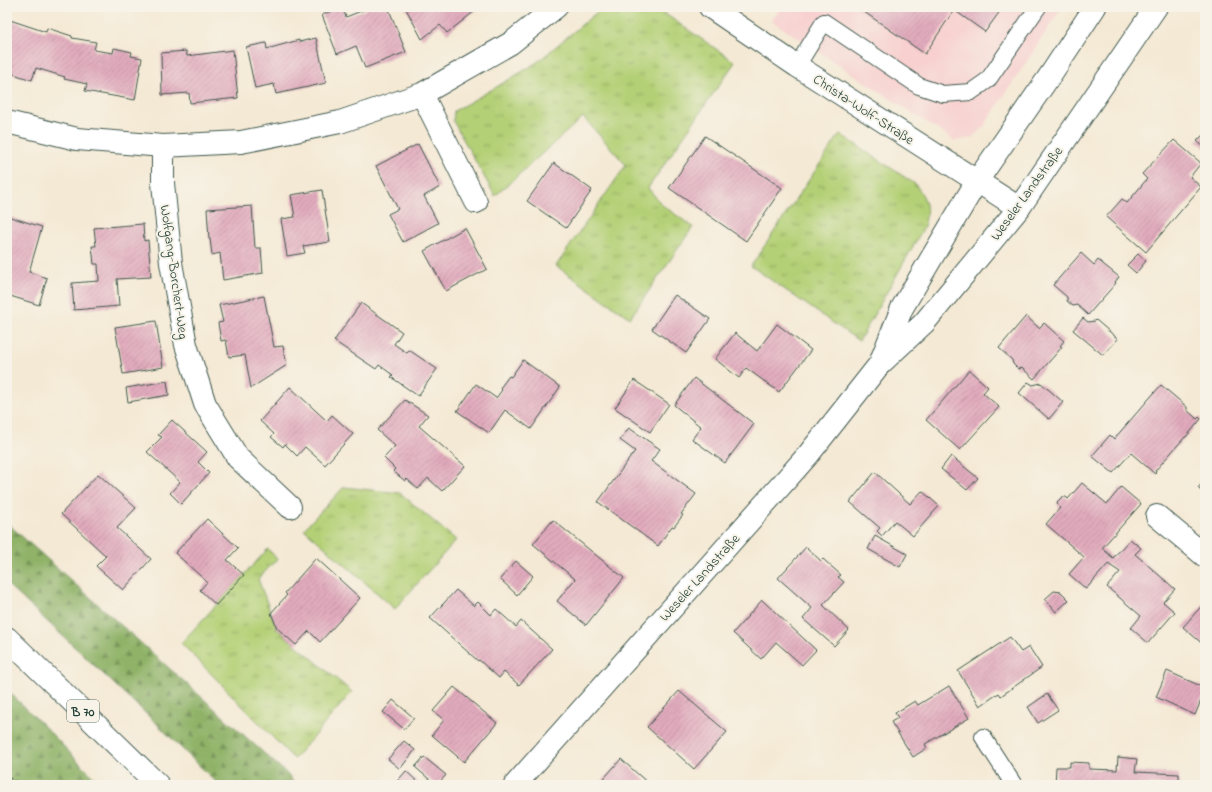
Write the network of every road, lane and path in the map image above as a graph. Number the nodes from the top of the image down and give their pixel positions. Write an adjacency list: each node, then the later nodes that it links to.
1 (556, 7): 7 (street)
2 (710, 7): 6 (street, Christa-Wolf-Straße)
3 (1038, 7): 6 (lane)
4 (1095, 7): 10 (street, Weseler Landstraße)
5 (1156, 7): 12 (street, Weseler Landstraße)
6 (797, 66): 10 (street, Christa-Wolf-Straße)
7 (422, 94): 9 (street); 11 (street)
8 (7, 122): 9 (street)
9 (163, 146): 14 (street, Wolfgang-Borchert-Weg)
10 (977, 181): 12 (street, Christa-Wolf-Straße); 13 (street, Weseler Landstraße)
11 (476, 202)
12 (1019, 208): 13 (street, Weseler Landstraße)
13 (879, 365): 22 (street, Weseler Landstraße)
14 (290, 507)
15 (1156, 516): 16 (street)
16 (1205, 556)
17 (7, 638): 21 (street, B 70)
18 (983, 737): 23 (lane)
19 (7, 776): 20 (path)
20 (19, 785)
21 (158, 785)
22 (515, 785)
23 (1014, 785)

